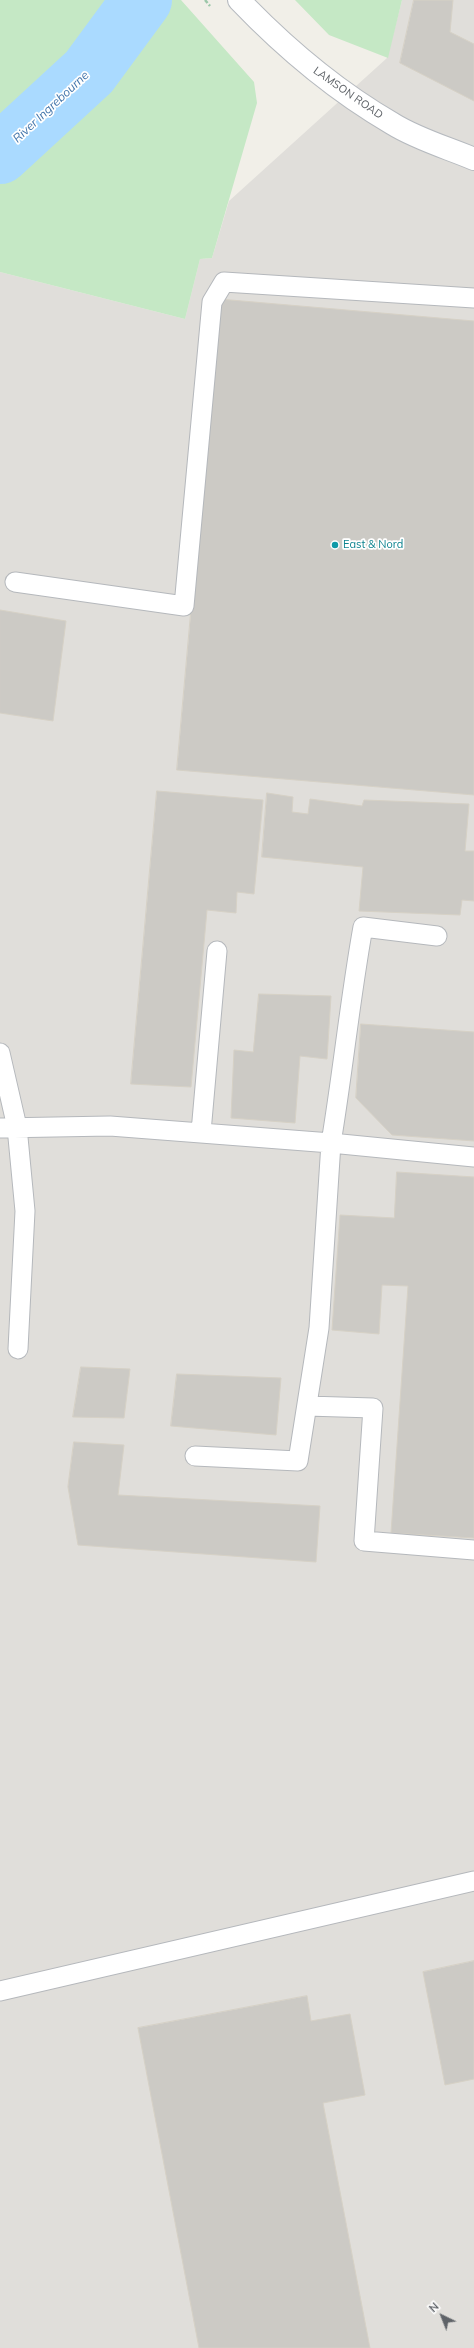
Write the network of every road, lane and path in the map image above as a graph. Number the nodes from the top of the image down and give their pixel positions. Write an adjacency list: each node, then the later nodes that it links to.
1 (239, 0): 2 (street, LAMSON ROAD)
2 (474, 159)
3 (474, 298): 4 (lane)
4 (15, 582)
5 (437, 936): 10 (lane)
6 (217, 951): 9 (lane)
7 (0, 1053): 8 (lane)
8 (9, 1127): 9 (lane); 12 (lane)
9 (201, 1132): 10 (lane)
10 (331, 1144): 11 (lane); 13 (lane)
11 (474, 1157)
12 (18, 1349)
13 (307, 1406): 14 (lane); 15 (lane)
14 (195, 1456)
15 (474, 1550)
16 (474, 1881): 17 (lane)
17 (0, 1992)

